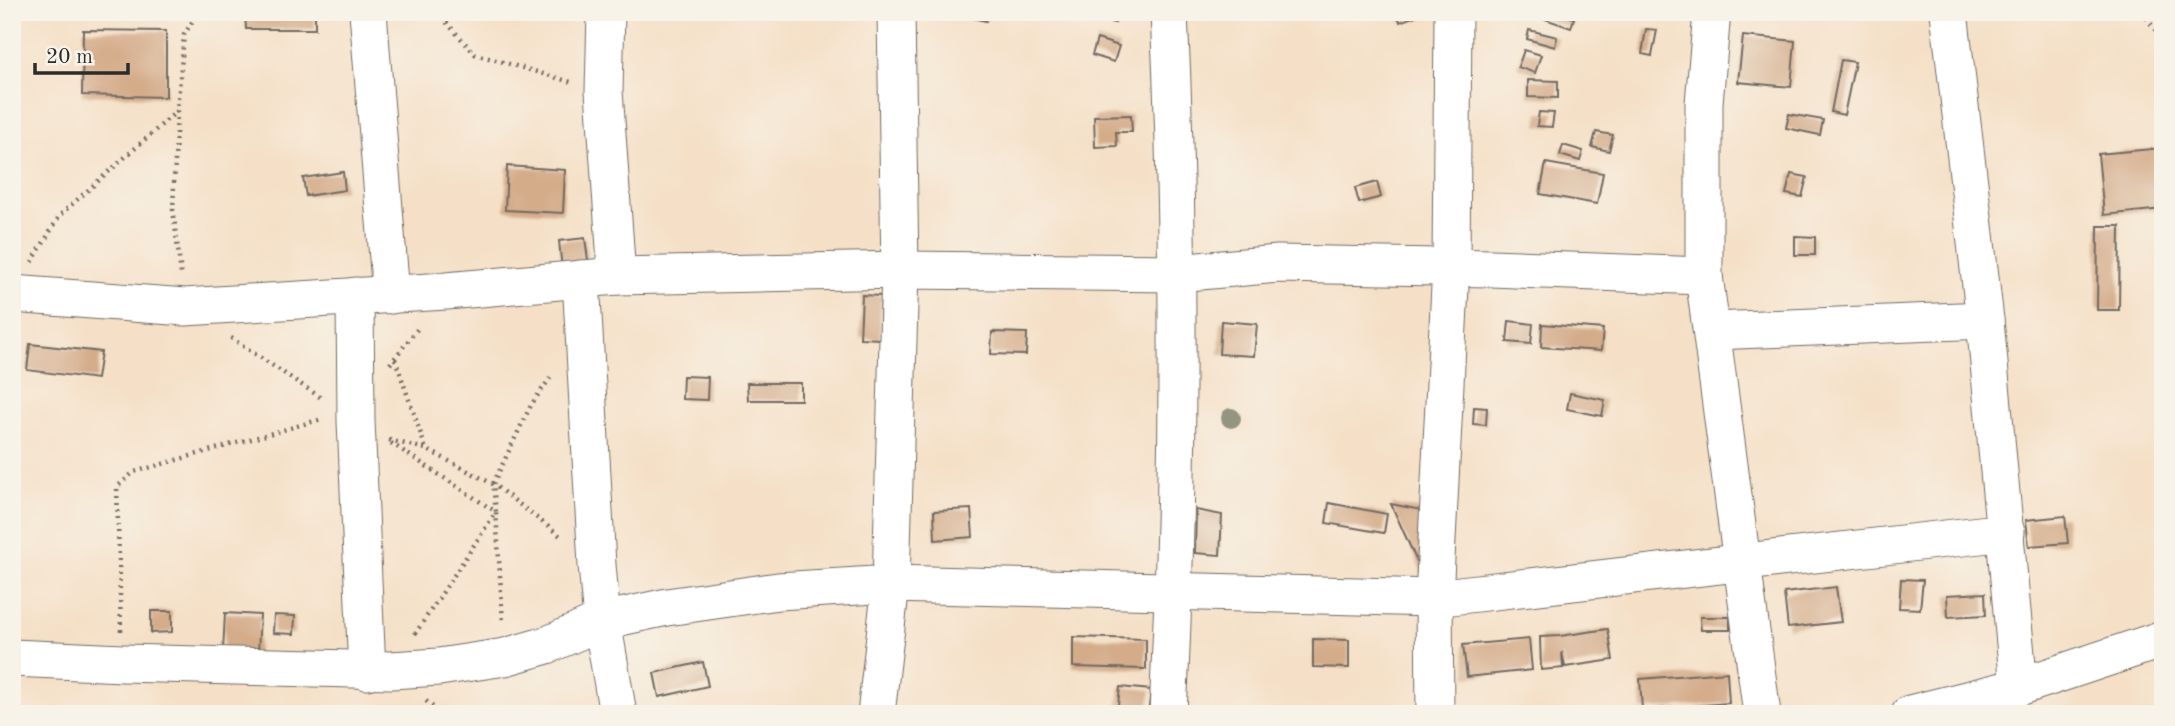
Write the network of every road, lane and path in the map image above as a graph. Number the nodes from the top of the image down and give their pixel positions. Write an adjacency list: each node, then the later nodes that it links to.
1 (198, 12): 13 (path)
2 (368, 12): 22 (street)
3 (437, 12): 12 (path)
4 (606, 12): 12 (street)
5 (896, 12): 15 (street)
6 (1169, 12): 16 (street)
7 (1453, 12): 14 (street)
8 (1712, 12): 18 (street)
9 (1949, 12): 25 (street)
10 (2142, 12): 11 (path)
11 (2163, 40)
12 (604, 91): 17 (street)
13 (177, 111): 21 (path); 24 (path)
14 (1451, 267): 16 (street); 18 (street); 37 (street)
15 (900, 270): 16 (street); 17 (street); 35 (street)
16 (1177, 273): 36 (street)
17 (617, 276): 19 (street)
18 (1704, 276): 26 (street)
19 (581, 279): 20 (street); 38 (street)
20 (446, 291): 22 (street); 27 (path)
21 (12, 294): 24 (street)
22 (391, 295): 23 (street)
23 (355, 296): 24 (street); 29 (street)
24 (185, 307)
25 (1985, 320): 26 (street); 33 (street)
26 (1712, 331): 34 (street)
27 (394, 359): 29 (path); 31 (path)
28 (554, 373): 32 (path)
29 (357, 399): 42 (path); 43 (street)
30 (384, 439): 32 (path)
31 (426, 449)
32 (496, 512): 40 (path); 43 (path)
33 (2006, 533): 34 (street); 44 (street)
34 (1742, 562): 37 (street); 49 (street)
35 (891, 584): 36 (street); 38 (street); 46 (street)
36 (1174, 592): 37 (street); 47 (street)
37 (1434, 598): 48 (street)
38 (602, 621): 40 (street); 45 (street)
39 (2163, 639): 44 (street)
40 (505, 657): 43 (street)
41 (12, 658): 42 (street)
42 (122, 663): 43 (street)
43 (379, 671)
44 (2019, 687): 50 (street)
45 (618, 714)
46 (876, 714)
47 (1168, 714)
48 (1435, 714)
49 (1762, 714)
50 (1910, 714)

